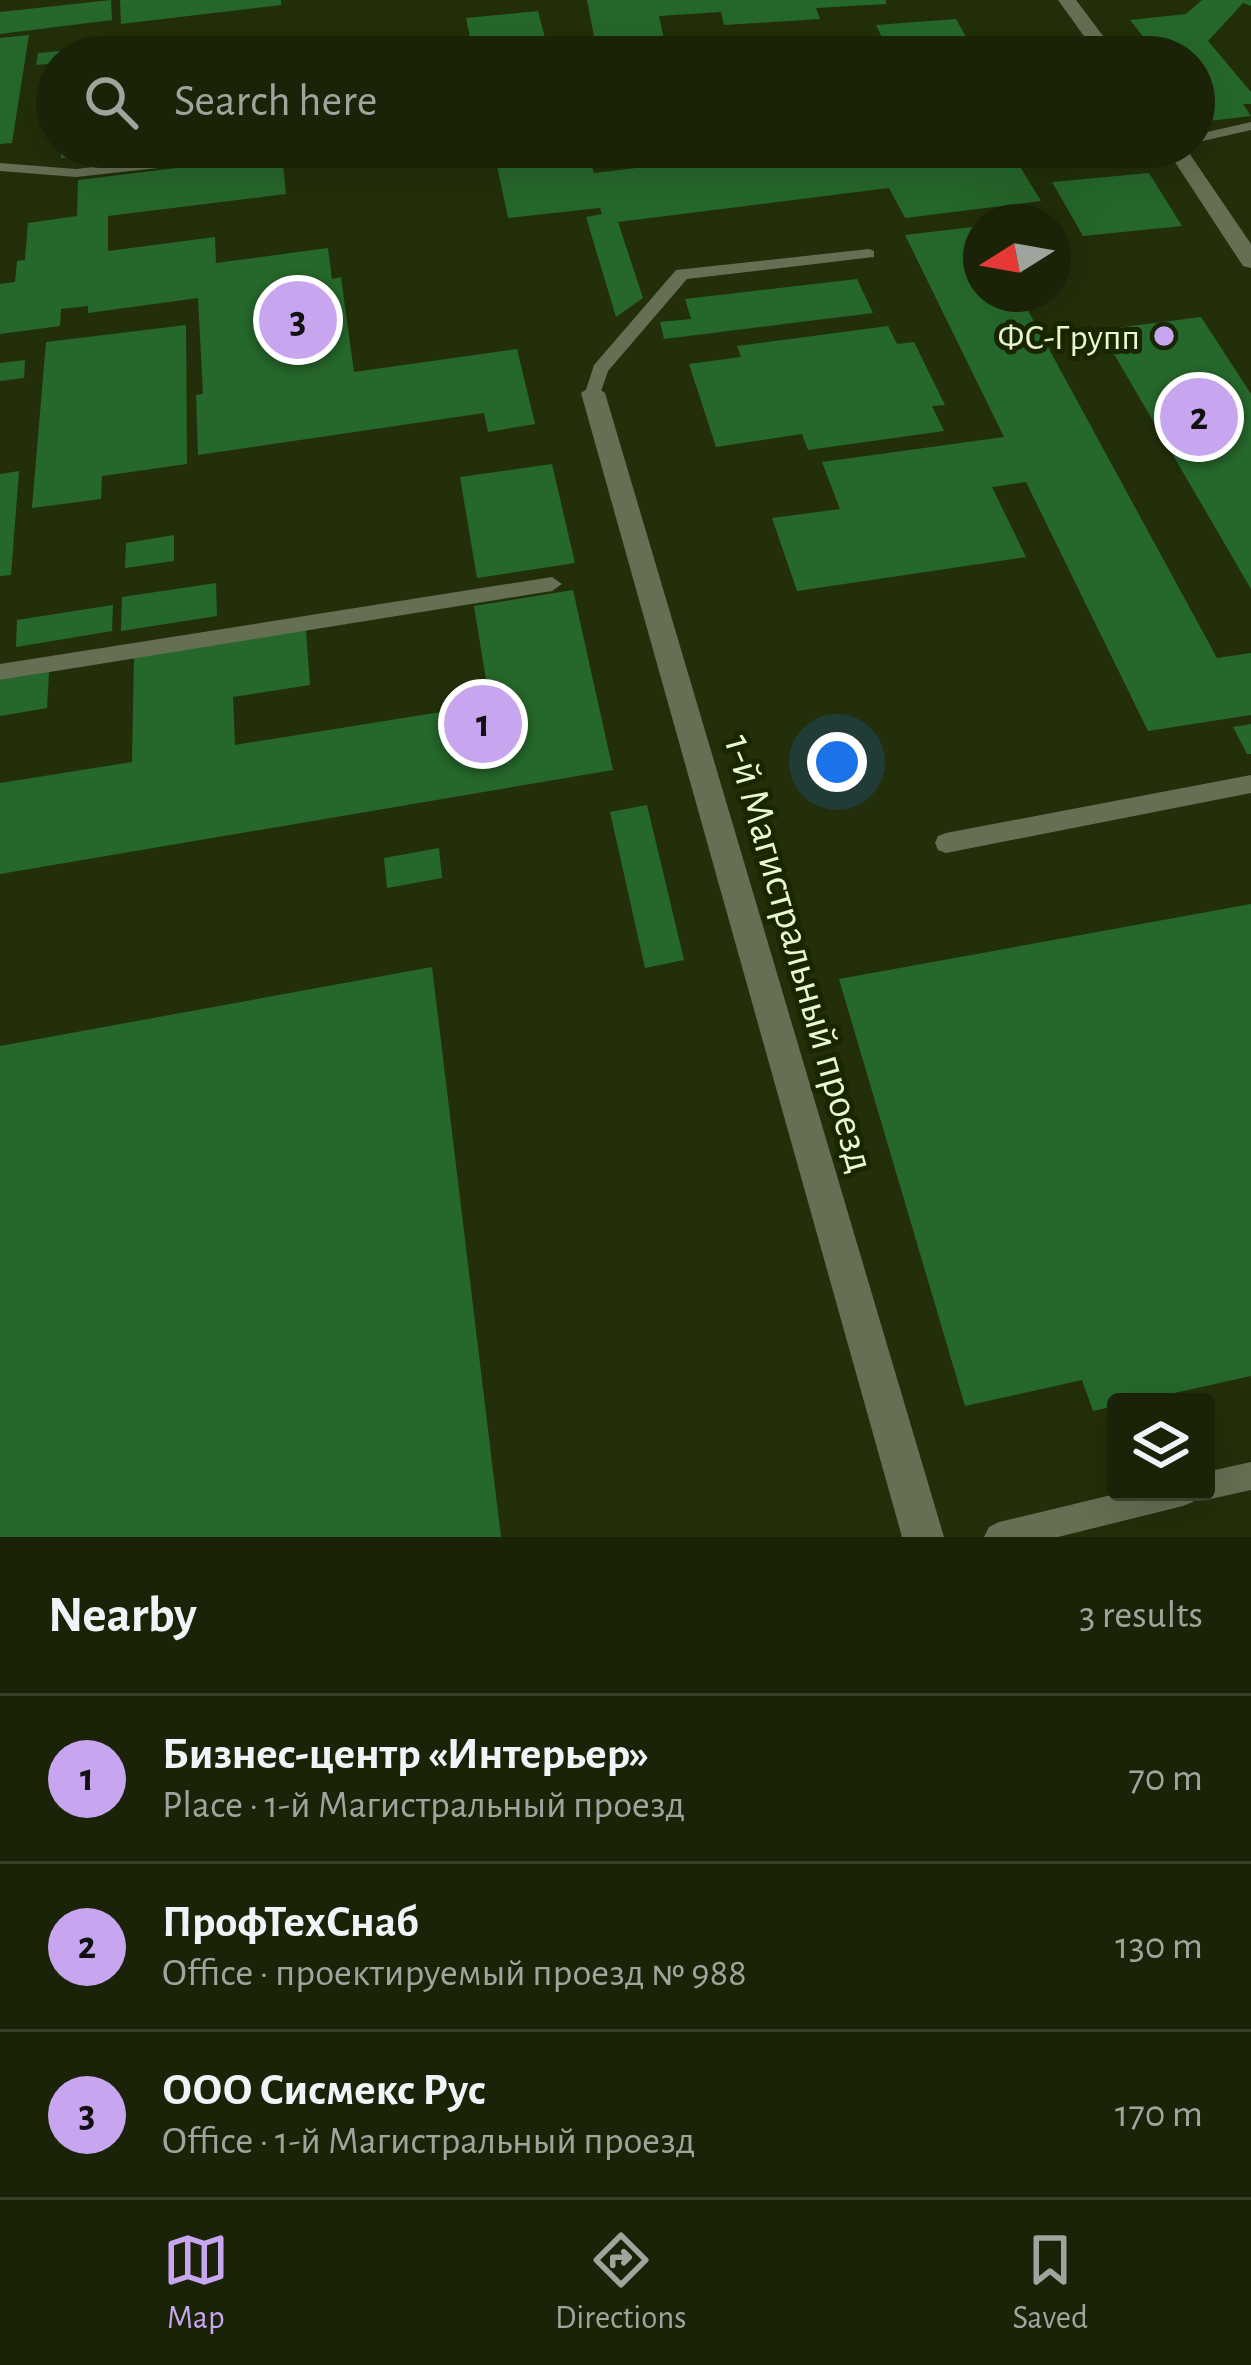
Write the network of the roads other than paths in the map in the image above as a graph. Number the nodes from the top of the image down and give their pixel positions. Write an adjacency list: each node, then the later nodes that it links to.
1 (1066, 0): 2 (street)
2 (1093, 36)
3 (1251, 126): 4 (lane)
4 (1215, 134)
5 (0, 167): 6 (lane)
6 (124, 168)
7 (1189, 168): 9 (street)
8 (869, 254): 10 (lane)
9 (1251, 262)
10 (593, 393): 18 (street, 1-й Магистральный проезд)
11 (552, 584): 12 (lane)
12 (0, 671)
13 (1251, 784): 14 (lane)
14 (946, 843)
15 (1251, 1475): 16 (lane)
16 (1215, 1484)
17 (1147, 1501): 19 (lane)
18 (923, 1537)
19 (999, 1537)

